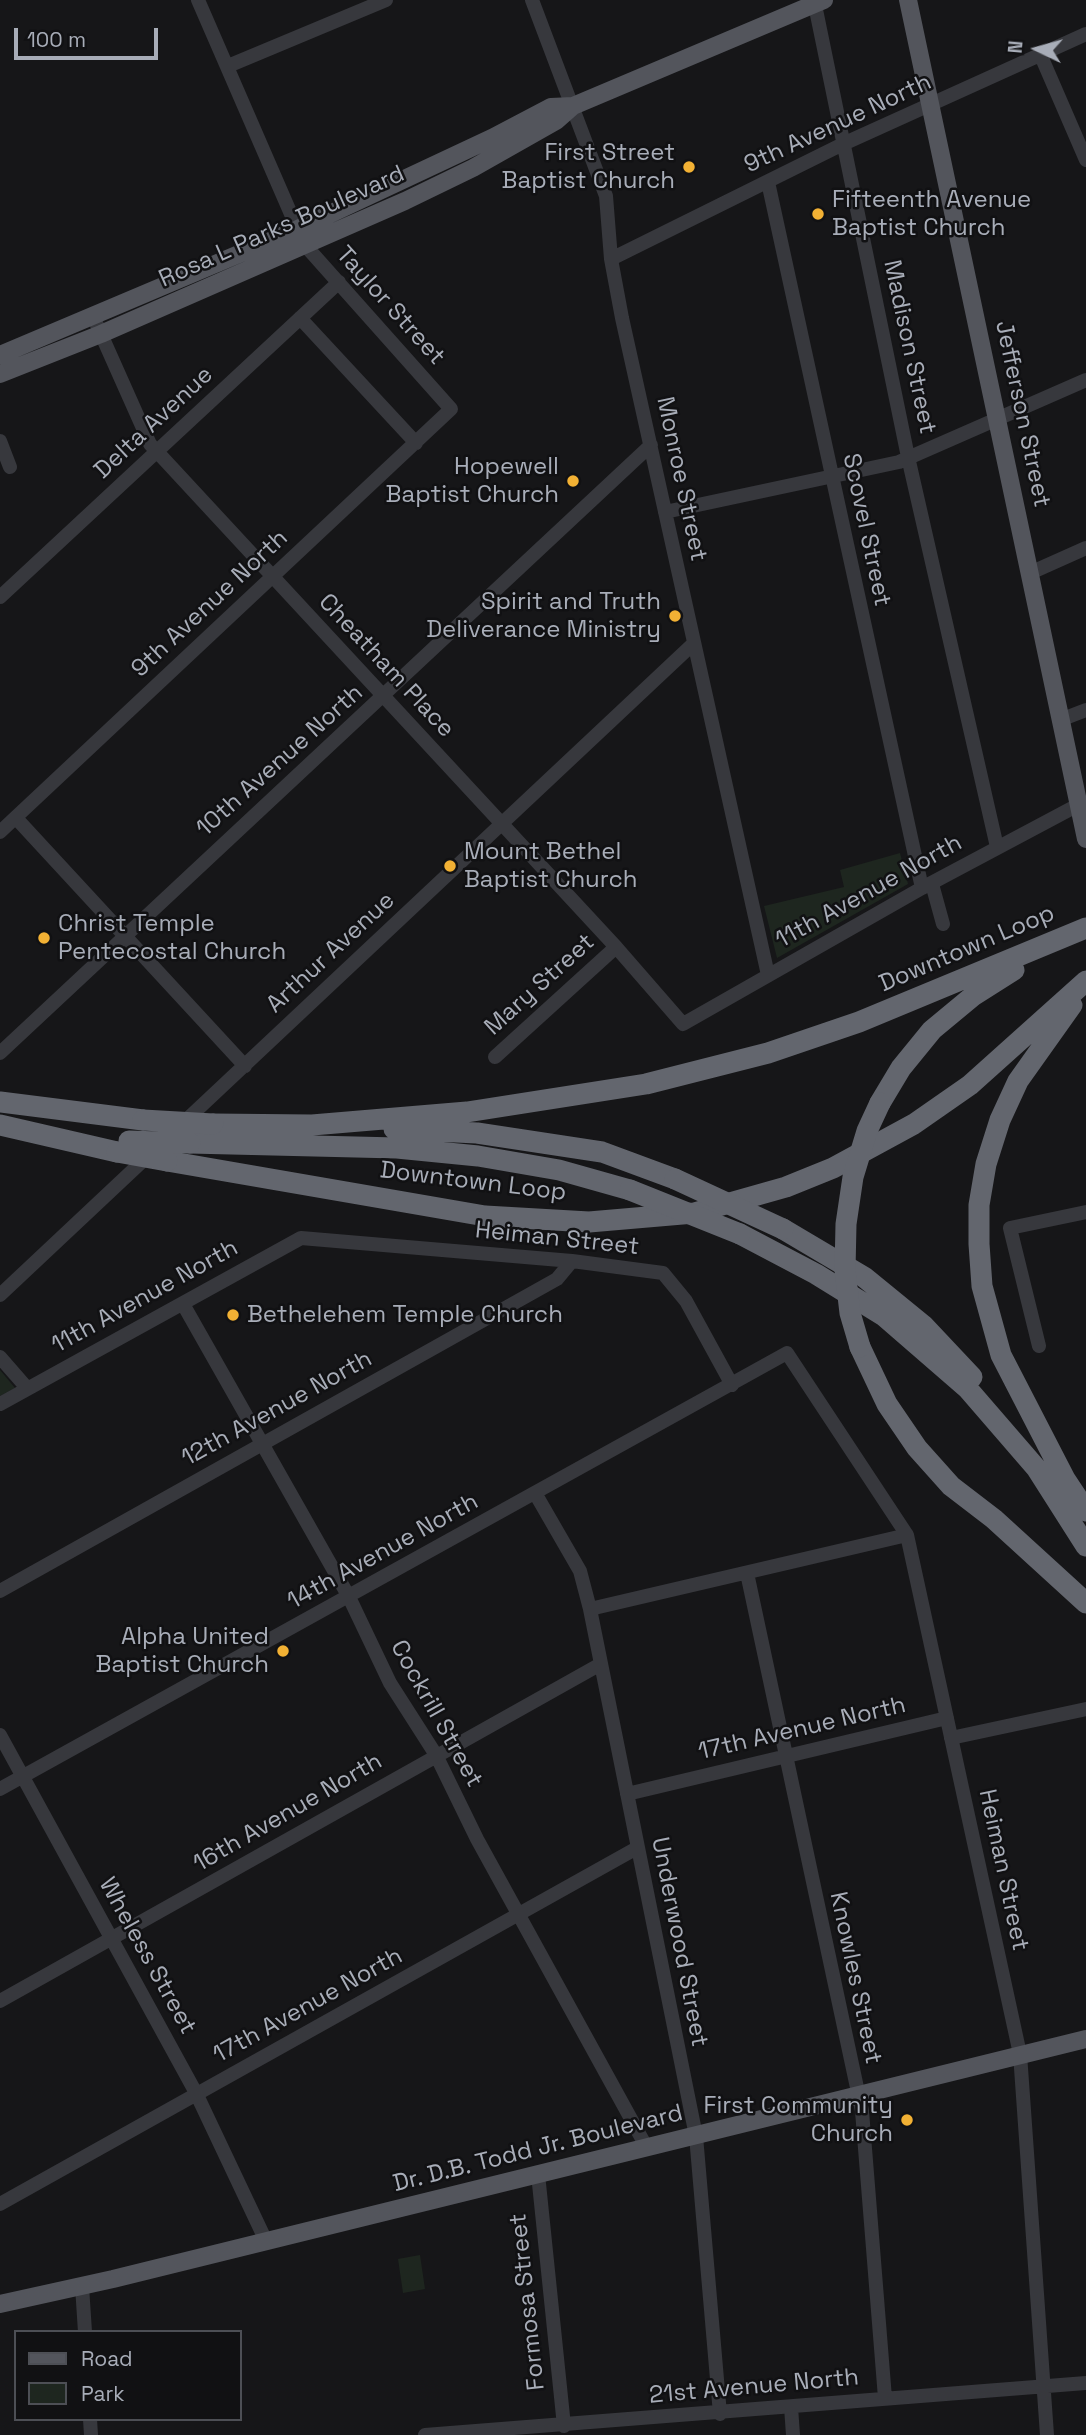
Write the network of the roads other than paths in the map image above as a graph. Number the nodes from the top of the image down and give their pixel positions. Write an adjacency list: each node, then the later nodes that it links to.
1 (198, 0): 8 (street, Taylor Street)
2 (386, 0): 8 (street)
3 (532, 0): 10 (street, Monroe Street)
4 (908, 0): 9 (main road, Jefferson Street)
5 (818, 1): 10 (main road, Rosa L Parks Boulevard); 11 (street, Madison Street)
6 (1086, 34): 7 (street, 9th Avenue North)
7 (1041, 56): 9 (street, 9th Avenue North); 12 (street)
8 (228, 66): 14 (street, Taylor Street)
9 (930, 105): 11 (street, 9th Avenue North); 24 (main road, Jefferson Street)
10 (573, 106): 14 (main road, Rosa L Parks Boulevard); 15 (street, Monroe Street)
11 (843, 144): 13 (street, 9th Avenue North); 29 (street, Madison Street)
12 (1086, 160)
13 (768, 182): 15 (street, 9th Avenue North); 31 (street, Scovel Street)
14 (301, 236): 16 (street, Taylor Street); 17 (main road, Rosa L Parks Boulevard); 19 (main road, Rosa L Parks Boulevard)
15 (611, 259): 27 (street, Monroe Street)
16 (339, 282): 18 (street, Delta Avenue); 23 (street, Taylor Street)
17 (93, 316): 19 (street, Cheatham Place); 20 (main road, Rosa L Parks Boulevard)
18 (300, 318): 26 (street); 28 (street, Delta Avenue)
19 (101, 334): 21 (main road, Rosa L Parks Boulevard); 28 (street, Cheatham Place)
20 (0, 355)
21 (0, 374)
22 (1086, 380): 24 (street)
23 (452, 410): 26 (street, 9th Avenue North)
24 (998, 419): 29 (street); 34 (main road, Jefferson Street)
25 (0, 441): 30 (street)
26 (416, 443): 35 (street, 9th Avenue North)
27 (651, 445): 32 (street, Monroe Street); 38 (street, 10th Avenue North)
28 (157, 451): 35 (street, Cheatham Place); 36 (street, Delta Avenue)
29 (908, 457): 31 (street); 46 (street, Madison Street)
30 (10, 467)
31 (831, 478): 32 (street); 47 (street, Scovel Street)
32 (665, 512): 37 (street, Monroe Street)
33 (1086, 548): 34 (street)
34 (1030, 573): 40 (main road, Jefferson Street)
35 (273, 576): 38 (street, Cheatham Place); 42 (street, 9th Avenue North)
36 (0, 597)
37 (694, 644): 43 (street, Arthur Avenue); 52 (street, Monroe Street)
38 (384, 697): 43 (street, Cheatham Place); 50 (street, 10th Avenue North)
39 (1086, 710): 40 (street)
40 (1060, 720): 41 (main road, Jefferson Street)
41 (1078, 805): 45 (main road, Jefferson Street); 46 (street, 11th Avenue North)
42 (16, 818): 44 (street, 9th Avenue North); 50 (street)
43 (501, 824): 51 (street, Cheatham Place); 58 (street, Arthur Avenue)
44 (0, 832)
45 (1086, 839)
46 (997, 847): 47 (street, 11th Avenue North)
47 (927, 886): 48 (street, Scovel Street); 52 (street, 11th Avenue North)
48 (943, 924)
49 (1079, 931): 61 (highway, Downtown Loop); 83 (highway, bridge)
50 (127, 936): 56 (street, 10th Avenue North); 58 (street)
51 (616, 947): 55 (street, Cheatham Place); 57 (street, Mary Street)
52 (768, 975): 55 (street, 11th Avenue North)
53 (1086, 981): 62 (highway, Downtown Loop, bridge)
54 (1086, 990): 75 (highway)
55 (683, 1024)
56 (0, 1053)
57 (495, 1058)
58 (245, 1066): 66 (street, Arthur Avenue)
59 (0, 1102): 61 (highway, Downtown Loop, bridge)
60 (0, 1125): 62 (highway, Downtown Loop)
61 (312, 1125): 75 (highway, bridge)
62 (123, 1147): 79 (highway, bridge)
63 (1086, 1212): 68 (street)
64 (315, 1238): 65 (street, Heiman Street); 67 (street, 11th Avenue North)
65 (572, 1261): 71 (street, Heiman Street); 74 (street, 12th Avenue North)
66 (0, 1295)
67 (183, 1304): 72 (street, 11th Avenue North); 74 (street, Cockrill Street)
68 (1039, 1346)
69 (787, 1353): 71 (street, 14th Avenue North); 78 (street, Heiman Street)
70 (0, 1357): 72 (street)
71 (732, 1385): 76 (street, 14th Avenue North)
72 (27, 1388): 73 (street, 11th Avenue North)
73 (0, 1404)
74 (262, 1443): 81 (street, 12th Avenue North); 82 (street, Cockrill Street)
75 (1065, 1479): 77 (highway)
76 (535, 1493): 82 (street, 14th Avenue North); 84 (street, Underwood Street)
77 (1086, 1511)
78 (907, 1535): 80 (street); 87 (street, Heiman Street)
79 (1086, 1546)
80 (747, 1573): 84 (street); 91 (street, Knowles Street)
81 (0, 1591)
82 (349, 1597): 90 (street, Cockrill Street); 92 (street, 14th Avenue North)
83 (1086, 1604)
84 (590, 1609): 85 (street, Underwood Street)
85 (599, 1665): 90 (street, 16th Avenue North); 94 (street, Underwood Street)
86 (1086, 1709): 89 (street)
87 (947, 1718): 89 (street, Heiman Street); 91 (street, 17th Avenue North)
88 (0, 1735): 92 (street, Wheless Street)
89 (951, 1738): 100 (street, Heiman Street)
90 (436, 1755): 96 (street, Cockrill Street); 97 (street, 16th Avenue North)
91 (787, 1757): 94 (street, 17th Avenue North); 102 (street, Knowles Street)
92 (23, 1776): 93 (street, 14th Avenue North); 97 (street, Wheless Street)
93 (0, 1789)
94 (627, 1794): 95 (street, Underwood Street)
95 (637, 1848): 96 (street, 17th Avenue North); 103 (street, Underwood Street)
96 (520, 1916): 101 (street, 17th Avenue North); 104 (street, Cockrill Street)
97 (111, 1939): 98 (street, 16th Avenue North); 101 (street, Wheless Street)
98 (0, 2001)
99 (1086, 2039): 100 (main road, Dr. D.B. Todd Jr. Boulevard)
100 (1020, 2054): 102 (main road, Dr. D.B. Todd Jr. Boulevard); 112 (street, Heiman Street)
101 (196, 2093): 106 (street, 17th Avenue North); 107 (street, Wheless Street)
102 (856, 2094): 103 (main road, Dr. D.B. Todd Jr. Boulevard); 113 (street, Knowles Street)
103 (696, 2136): 104 (main road, Dr. D.B. Todd Jr. Boulevard); 115 (street, Underwood Street)
104 (647, 2148): 105 (main road, Dr. D.B. Todd Jr. Boulevard)
105 (538, 2174): 107 (main road, Dr. D.B. Todd Jr. Boulevard); 116 (street, Formosa Street)
106 (0, 2204)
107 (266, 2241): 108 (main road, Dr. D.B. Todd Jr. Boulevard)
108 (82, 2286): 109 (main road, Dr. D.B. Todd Jr. Boulevard); 110 (street)
109 (0, 2304)
110 (85, 2330)
111 (1086, 2383): 112 (street, 21st Avenue North)
112 (1044, 2386): 113 (street, 21st Avenue North); 120 (street, Heiman Street)
113 (885, 2398): 114 (street, 21st Avenue North)
114 (791, 2407): 115 (street, 21st Avenue North); 119 (street)
115 (720, 2414): 116 (street, 21st Avenue North)
116 (564, 2426): 118 (street, 21st Avenue North)
117 (425, 2435): 118 (street, 21st Avenue North)
118 (442, 2435)
119 (793, 2435)
120 (1047, 2435)

